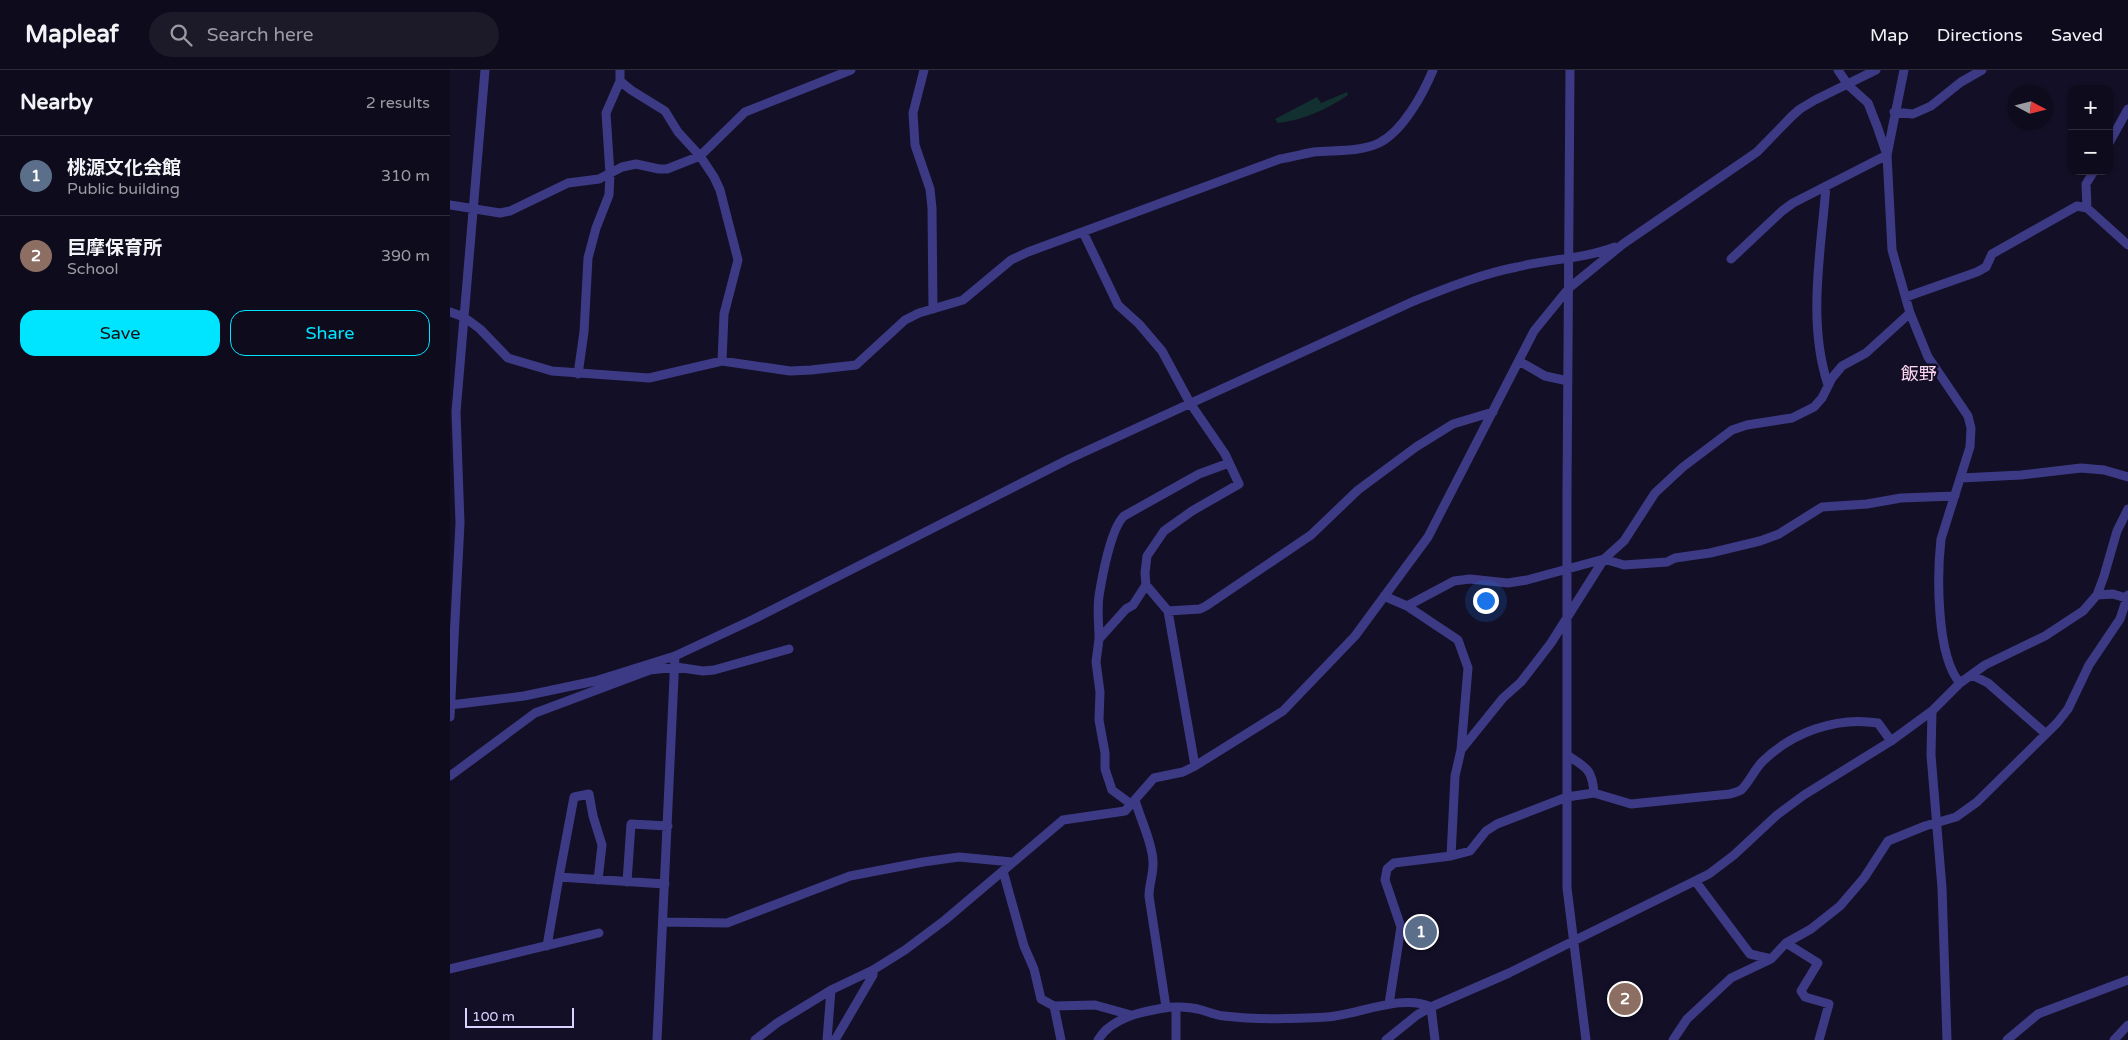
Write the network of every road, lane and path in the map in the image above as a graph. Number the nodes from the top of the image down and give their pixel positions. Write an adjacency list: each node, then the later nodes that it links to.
1 (485, 70): 22 (street)
2 (620, 70): 11 (street)
3 (851, 70): 17 (street)
4 (924, 70): 31 (street)
5 (1433, 70): 24 (street)
6 (1570, 70): 27 (street)
7 (1838, 70): 12 (street)
8 (1876, 70): 12 (street)
9 (1904, 70): 14 (street)
10 (1982, 70): 14 (street)
11 (620, 80): 17 (street); 18 (street)
12 (1848, 85): 16 (street); 25 (street)
13 (2128, 109): 15 (street)
14 (1894, 112): 16 (street)
15 (2113, 136)
16 (1887, 155): 20 (street); 30 (street)
17 (700, 156): 18 (street); 35 (street)
18 (610, 174): 22 (street); 37 (street)
19 (2092, 175): 23 (street)
20 (1826, 186): 28 (street); 39 (street)
21 (450, 205): 22 (street)
22 (473, 207): 34 (street)
23 (2087, 208): 26 (street); 30 (street)
24 (1084, 232): 31 (street); 40 (street)
25 (1623, 244): 27 (street); 29 (street)
26 (2128, 245)
27 (1569, 258): 29 (street); 40 (street)
28 (1731, 259)
29 (1569, 288): 36 (street); 38 (street)
30 (1906, 297): 33 (street)
31 (933, 309): 35 (street)
32 (450, 312): 34 (street)
33 (1910, 313): 39 (street); 44 (street)
34 (464, 317): 37 (street); 47 (street)
35 (722, 361): 37 (street)
36 (1519, 361): 38 (street); 41 (street)
37 (578, 374)
38 (1568, 381): 49 (street)
39 (1828, 385): 48 (street)
40 (1190, 403): 42 (street); 60 (street)
41 (1493, 412): 52 (street); 55 (street)
42 (1228, 463): 50 (street); 58 (street)
43 (2128, 477): 44 (street)
44 (1961, 478): 45 (street)
45 (1955, 496): 48 (street); 63 (street)
46 (2128, 509): 51 (street)
47 (454, 554): 64 (street)
48 (1604, 559): 49 (street); 56 (street)
49 (1567, 569): 54 (street); 56 (street)
50 (1146, 585): 55 (street); 58 (street)
51 (2097, 595): 53 (street); 62 (street)
52 (1384, 596): 54 (street); 71 (street)
53 (2127, 596): 57 (street)
54 (1407, 606): 69 (street)
55 (1168, 611): 71 (street)
56 (1567, 620): 69 (street); 70 (street)
57 (2124, 621): 67 (street)
58 (1099, 639): 75 (street)
59 (789, 650): 61 (street)
60 (675, 656): 61 (street); 64 (street)
61 (676, 667): 72 (street); 77 (street)
62 (1972, 675): 63 (street); 67 (street)
63 (1960, 684): 65 (street)
64 (450, 705): 66 (street)
65 (1932, 711): 68 (street); 76 (street)
66 (450, 717)
67 (2046, 734): 76 (street)
68 (1891, 741): 73 (street); 84 (street)
69 (1461, 750): 78 (street)
70 (1567, 755): 73 (street); 74 (street)
71 (1195, 766): 75 (street)
72 (450, 776)
73 (1594, 793): 74 (street)
74 (1567, 797): 78 (street); 88 (street)
75 (1133, 802): 79 (street); 98 (street)
76 (1936, 823): 89 (street); 115 (street)
77 (668, 826): 83 (street); 85 (street)
78 (1452, 856): 96 (street)
79 (1012, 862): 80 (street); 86 (street)
80 (1003, 871): 93 (street); 97 (street)
81 (559, 877): 82 (street); 82 (street); 90 (street)
82 (598, 880): 83 (street)
83 (627, 882): 85 (street)
84 (1696, 882): 88 (street); 91 (street)
85 (665, 884): 86 (street)
86 (663, 922): 103 (street)
87 (599, 933): 90 (street)
88 (1572, 940): 99 (street); 112 (street)
89 (1786, 943): 91 (street); 114 (street)
90 (547, 946): 92 (street)
91 (1771, 959): 113 (street)
92 (450, 969)
93 (873, 970): 95 (street); 106 (street)
94 (2128, 980): 116 (street)
95 (831, 990): 104 (street); 105 (street)
96 (1390, 1004): 99 (street); 100 (street)
97 (1054, 1006): 101 (street); 107 (street)
98 (1166, 1007): 100 (street); 101 (street)
99 (1431, 1007): 110 (street); 111 (street)
100 (1176, 1008): 109 (street)
101 (1131, 1015): 108 (street)
102 (2128, 1025): 117 (street)
103 (657, 1040)
104 (755, 1040)
105 (827, 1040)
106 (835, 1040)
107 (1061, 1040)
108 (1098, 1040)
109 (1176, 1040)
110 (1386, 1040)
111 (1435, 1040)
112 (1586, 1040)
113 (1673, 1040)
114 (1819, 1040)
115 (1947, 1040)
116 (2006, 1040)
117 (2114, 1040)

